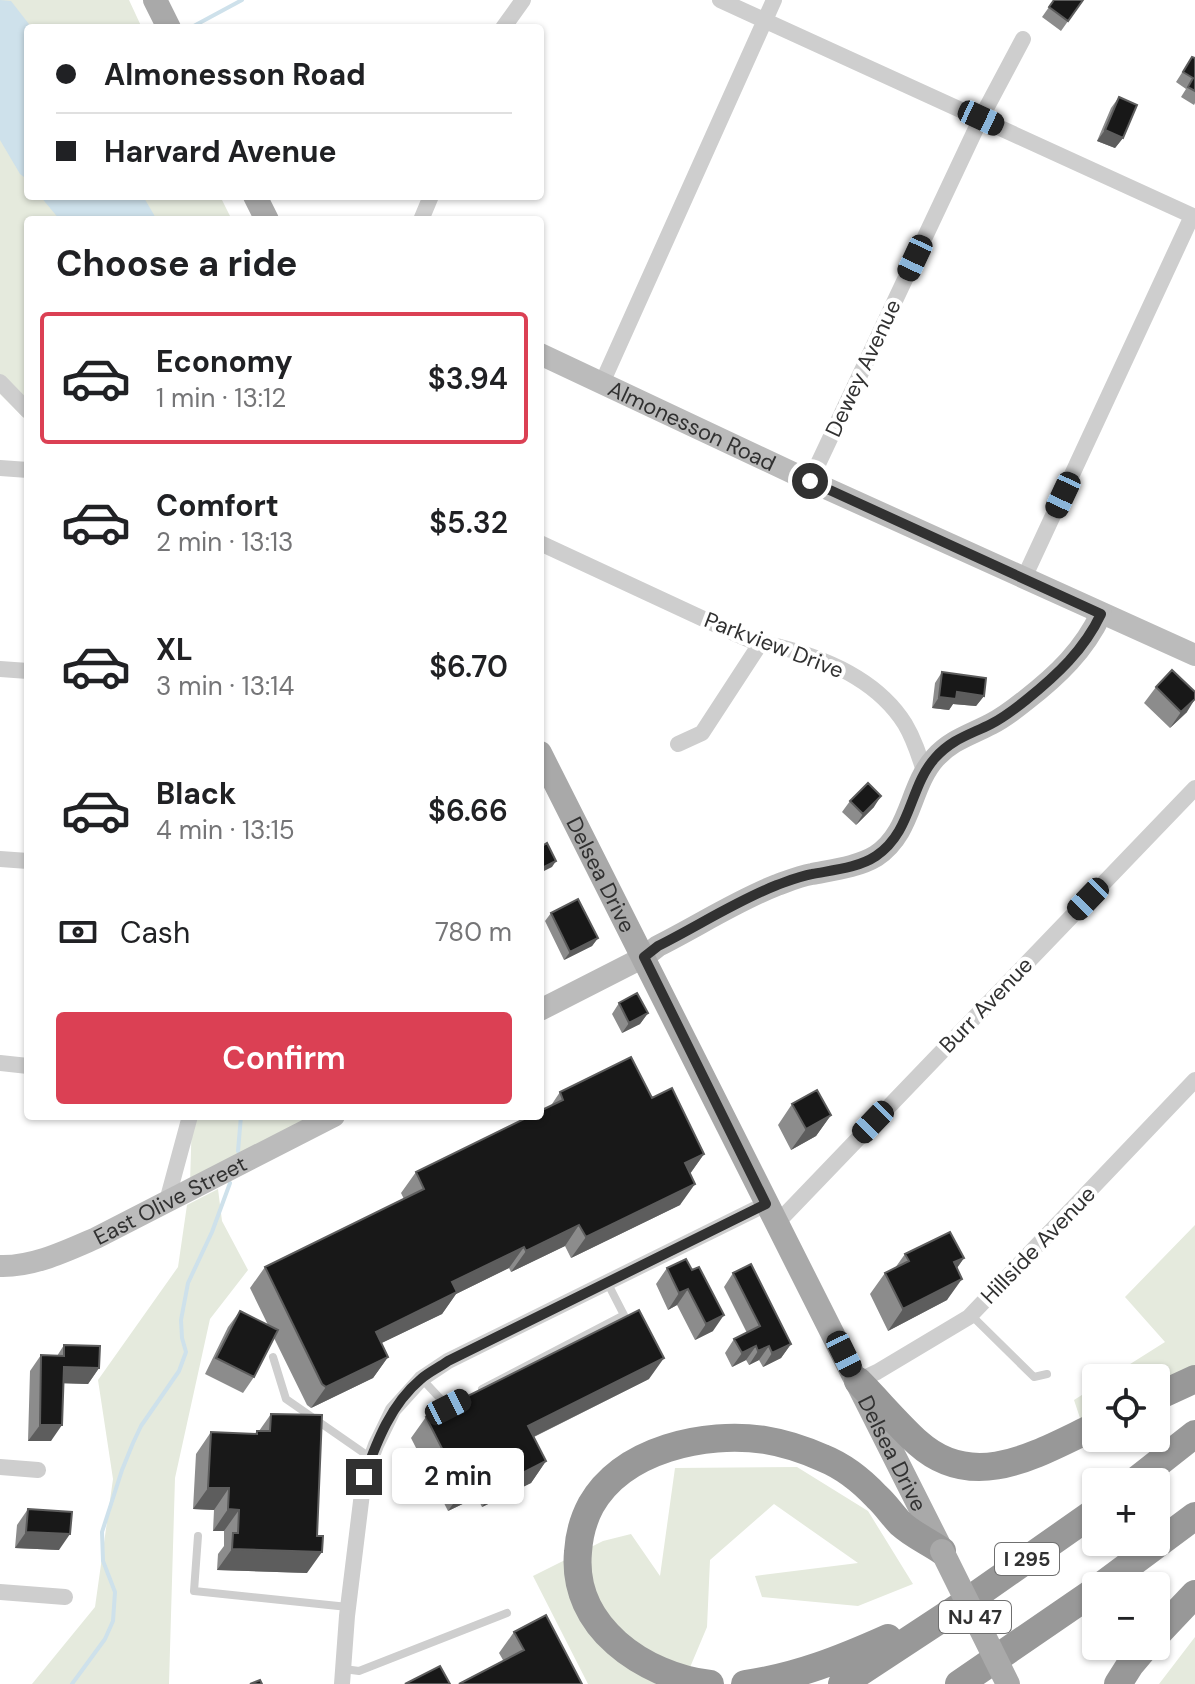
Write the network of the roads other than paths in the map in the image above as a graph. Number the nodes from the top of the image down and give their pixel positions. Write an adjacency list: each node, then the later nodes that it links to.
1 (155, 0): 6 (main road)
2 (523, 0): 7 (street)
3 (720, 0): 5 (street)
4 (774, 0): 5 (street)
5 (766, 21): 9 (street); 13 (street)
6 (167, 24)
7 (506, 24)
8 (1023, 39): 9 (street, Dewey Avenue)
9 (981, 118): 10 (street); 17 (street, Dewey Avenue)
10 (1194, 216): 19 (street)
11 (544, 356): 13 (street, Almonesson Road)
12 (0, 382): 14 (street)
13 (602, 383): 17 (street, Almonesson Road)
14 (24, 407)
15 (0, 468): 16 (street)
16 (24, 470)
17 (810, 481): 19 (street, Almonesson Road)
18 (544, 545): 21 (street, Parkview Drive)
19 (1024, 578): 20 (street, Almonesson Road)
20 (1101, 614): 22 (street, Almonesson Road); 27 (street)
21 (760, 644): 25 (street); 27 (street, Parkview Drive)
22 (1195, 655)
23 (0, 669): 24 (street)
24 (24, 671)
25 (678, 744)
26 (544, 761): 31 (main road, Delsea Drive / NJ 47)
27 (924, 771): 31 (street)
28 (1195, 788): 39 (street, Burr Avenue)
29 (0, 859): 30 (street)
30 (24, 861)
31 (644, 957): 32 (street); 39 (main road, Delsea Drive / NJ 47)
32 (544, 1008)
33 (0, 1063): 34 (street)
34 (24, 1066)
35 (1195, 1080): 43 (street, Hillside Avenue)
36 (189, 1120): 38 (street)
37 (326, 1120): 38 (street, East Olive Street)
38 (167, 1201): 40 (street, East Olive Street)
39 (772, 1213): 41 (street); 49 (main road, Delsea Drive / NJ 47)
40 (0, 1266)
41 (607, 1282): 42 (lane); 47 (street)
42 (624, 1315): 44 (lane); 51 (lane)
43 (971, 1315): 46 (lane); 49 (street, Hillside Avenue)
44 (630, 1327)
45 (273, 1357): 55 (lane)
46 (1047, 1374)
47 (421, 1379): 52 (lane); 55 (street)
48 (1195, 1379): 50 (highway)
49 (858, 1381): 53 (highway); 62 (main road, Delsea Drive / NJ 47)
50 (1170, 1391)
51 (475, 1393)
52 (462, 1400)
53 (1082, 1432)
54 (1195, 1434): 57 (highway)
55 (371, 1458): 68 (street)
56 (0, 1467): 58 (street)
57 (1152, 1468)
58 (38, 1470)
59 (1195, 1516): 63 (highway)
60 (1082, 1521): 69 (highway, I 295)
61 (198, 1536): 68 (lane)
62 (942, 1551): 75 (highway); 80 (main road, Delsea Drive / NJ 47, bridge)
63 (1120, 1572)
64 (0, 1592): 66 (street)
65 (1195, 1594): 71 (highway)
66 (65, 1597)
67 (1082, 1600): 72 (highway)
68 (348, 1607): 74 (street)
69 (959, 1607): 76 (highway); 77 (highway, I 295)
70 (507, 1613): 74 (lane)
71 (1170, 1620)
72 (1037, 1632): 78 (highway); 79 (highway)
73 (1134, 1660): 81 (highway)
74 (342, 1677)
75 (710, 1684)
76 (745, 1684)
77 (842, 1684)
78 (959, 1684)
79 (989, 1684)
80 (1008, 1684)
81 (1118, 1684)

